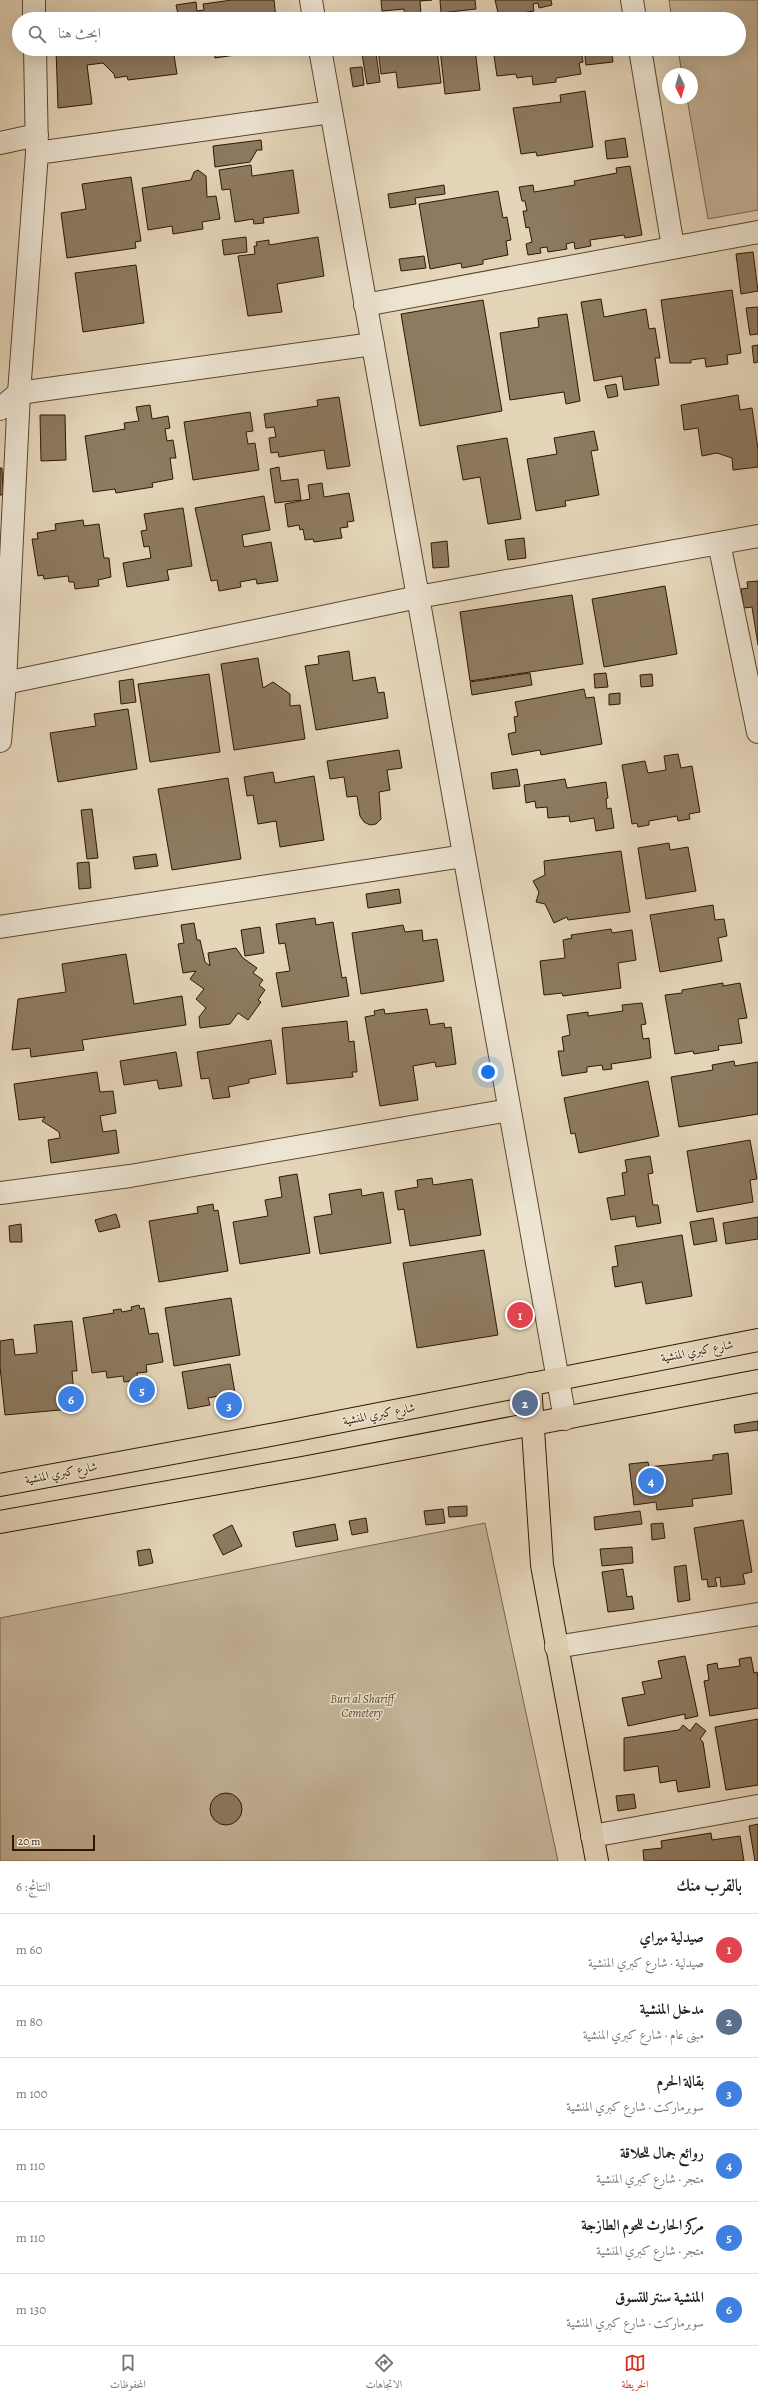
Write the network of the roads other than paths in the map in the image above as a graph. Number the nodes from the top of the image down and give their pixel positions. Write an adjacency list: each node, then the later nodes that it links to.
1 (34, 0): 4 (street)
2 (311, 0): 5 (street)
3 (632, 0): 6 (street)
4 (34, 12)
5 (313, 12)
6 (634, 12)
7 (35, 56): 12 (street)
8 (321, 56): 10 (street)
9 (641, 56): 14 (street)
10 (331, 112): 12 (street); 15 (street)
11 (0, 143): 12 (street)
12 (37, 144): 17 (street)
13 (758, 232): 14 (street)
14 (673, 247): 15 (street)
15 (366, 305): 16 (street)
16 (372, 344): 17 (street); 21 (street)
17 (20, 393): 18 (street); 22 (street)
18 (0, 409)
19 (758, 536): 20 (street)
20 (719, 543): 21 (street); 23 (street)
21 (418, 597): 22 (street); 25 (street)
22 (3, 685): 24 (street)
23 (758, 732)
24 (0, 741)
25 (464, 856): 26 (street); 27 (street)
26 (0, 927)
27 (509, 1110): 28 (street); 30 (street)
28 (0, 1193)
29 (758, 1340): 30 (main road, شارع كبري المنشية)
30 (557, 1377): 32 (main road, شارع كبري المنشية); 33 (street)
31 (758, 1381): 33 (main road)
32 (530, 1384): 34 (main road); 35 (main road, شارع كبري المنشية)
33 (565, 1419): 34 (main road)
34 (533, 1424): 36 (main road); 38 (main road)
35 (0, 1485)
36 (0, 1522)
37 (758, 1614): 38 (street)
38 (556, 1647): 40 (main road)
39 (758, 1806): 40 (street)
40 (592, 1836): 41 (main road)
41 (597, 1861)

